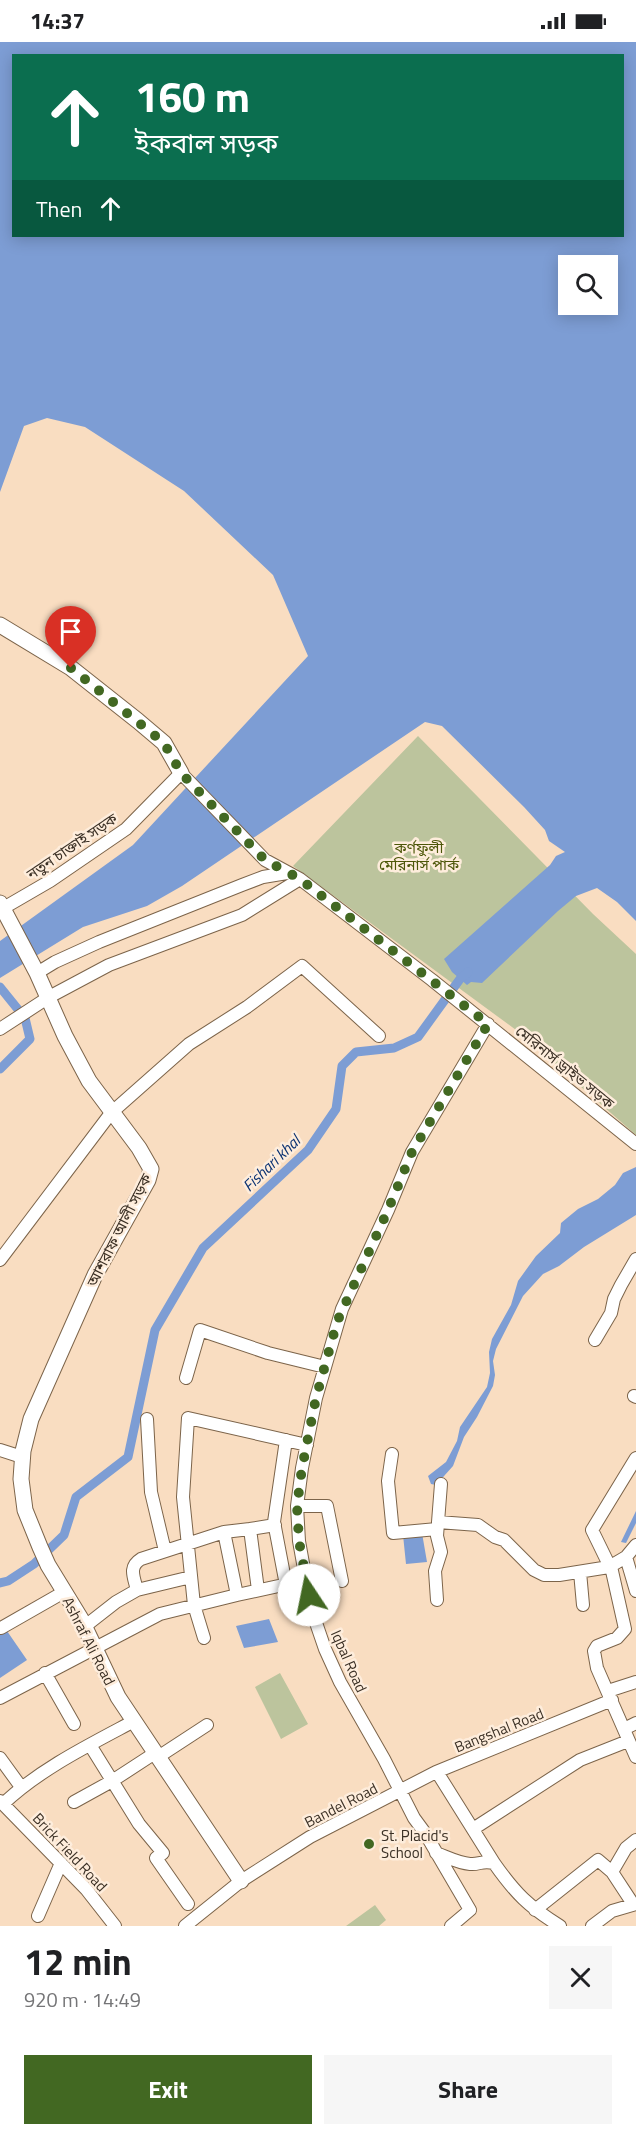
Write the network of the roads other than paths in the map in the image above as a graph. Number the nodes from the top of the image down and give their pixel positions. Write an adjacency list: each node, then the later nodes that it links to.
1 (0, 625): 2 (main road)
2 (181, 773): 3 (street); 5 (street, নতুন চাক্তাই সড়ক)
3 (287, 873): 4 (street); 6 (street)
4 (300, 879): 7 (street); 8 (street, মেরিনার্স ড্রাইভ সড়ক)
5 (4, 910): 6 (main road, আশরাফ আলী সড়ক)
6 (36, 972): 7 (main road, আশরাফ আলী সড়ক)
7 (49, 997): 9 (street); 11 (main road, আশরাফ আলী সড়ক)
8 (488, 1024): 12 (street, মেরিনার্স ড্রাইভ সড়ক); 16 (street, Iqbal Road)
9 (0, 1029)
10 (379, 1036): 11 (street)
11 (111, 1113): 14 (street); 17 (main road, আশরাফ আলী সড়ক)
12 (636, 1144)
13 (636, 1259): 15 (street)
14 (0, 1260)
15 (595, 1340)
16 (325, 1367): 18 (street); 21 (street, Iqbal Road)
17 (51, 1376): 24 (main road, Ashraf Ali Road)
18 (186, 1378)
19 (147, 1419): 34 (street)
20 (286, 1440): 21 (street); 28 (street); 32 (street)
21 (307, 1445): 27 (street, Iqbal Road)
22 (0, 1450): 24 (street)
23 (392, 1454): 29 (street)
24 (22, 1457): 44 (main road, Ashraf Ali Road)
25 (636, 1458): 36 (street)
26 (441, 1485): 29 (street)
27 (297, 1506): 39 (street, Iqbal Road); 40 (street)
28 (275, 1525): 30 (street); 41 (street)
29 (438, 1526): 37 (street); 47 (street)
30 (250, 1529): 31 (street); 43 (street)
31 (224, 1532): 32 (street); 46 (street)
32 (191, 1542): 34 (street); 38 (street)
33 (636, 1545): 35 (street)
34 (165, 1551): 42 (street)
35 (626, 1557): 36 (street); 45 (street)
36 (609, 1567): 37 (street); 56 (street)
37 (580, 1572): 49 (street)
38 (191, 1577): 42 (street); 48 (street)
39 (306, 1580): 41 (street); 70 (street, Iqbal Road)
40 (342, 1581)
41 (286, 1585): 43 (street)
42 (137, 1590): 50 (street)
43 (258, 1590): 46 (street)
44 (64, 1592): 50 (main road, Ashraf Ali Road); 51 (street)
45 (636, 1592)
46 (237, 1595): 48 (street)
47 (437, 1600)
48 (195, 1605): 52 (street); 53 (street)
49 (583, 1605)
50 (84, 1627): 53 (main road, Ashraf Ali Road)
51 (1, 1628)
52 (204, 1638)
53 (94, 1648): 54 (street); 58 (main road, Ashraf Ali Road)
54 (45, 1673): 57 (street); 60 (street)
55 (636, 1682): 56 (street, Bangshal Road)
56 (610, 1695): 62 (street); 67 (street, Bangshal Road)
57 (0, 1698)
58 (134, 1721): 63 (street); 64 (main road, Ashraf Ali Road)
59 (636, 1723): 62 (street)
60 (74, 1724)
61 (207, 1725): 64 (street)
62 (626, 1735): 65 (street); 73 (street)
63 (90, 1745): 68 (street); 69 (street)
64 (156, 1755): 68 (street); 79 (main road, Ashraf Ali Road)
65 (636, 1757)
66 (0, 1758): 69 (street)
67 (438, 1772): 70 (street, Bangshal Road); 73 (street)
68 (112, 1781): 71 (street); 80 (street)
69 (21, 1787): 72 (street)
70 (399, 1791): 75 (street, Bandel Road); 79 (street, Bandel Road)
71 (74, 1802)
72 (2, 1803): 76 (street, Brick Field Road)
73 (473, 1829): 77 (street)
74 (636, 1840): 78 (street)
75 (435, 1852): 77 (street); 84 (street, Bandel Road)
76 (60, 1863): 83 (street); 85 (street, Brick Field Road)
77 (494, 1863): 82 (street)
78 (612, 1872): 81 (street); 82 (street)
79 (241, 1881): 86 (street, Bandel Road)
80 (188, 1904)
81 (635, 1904): 88 (street)
82 (536, 1910): 87 (street)
83 (38, 1916)
84 (461, 1920)
85 (115, 1926)
86 (185, 1926)
87 (560, 1926)
88 (592, 1926)

